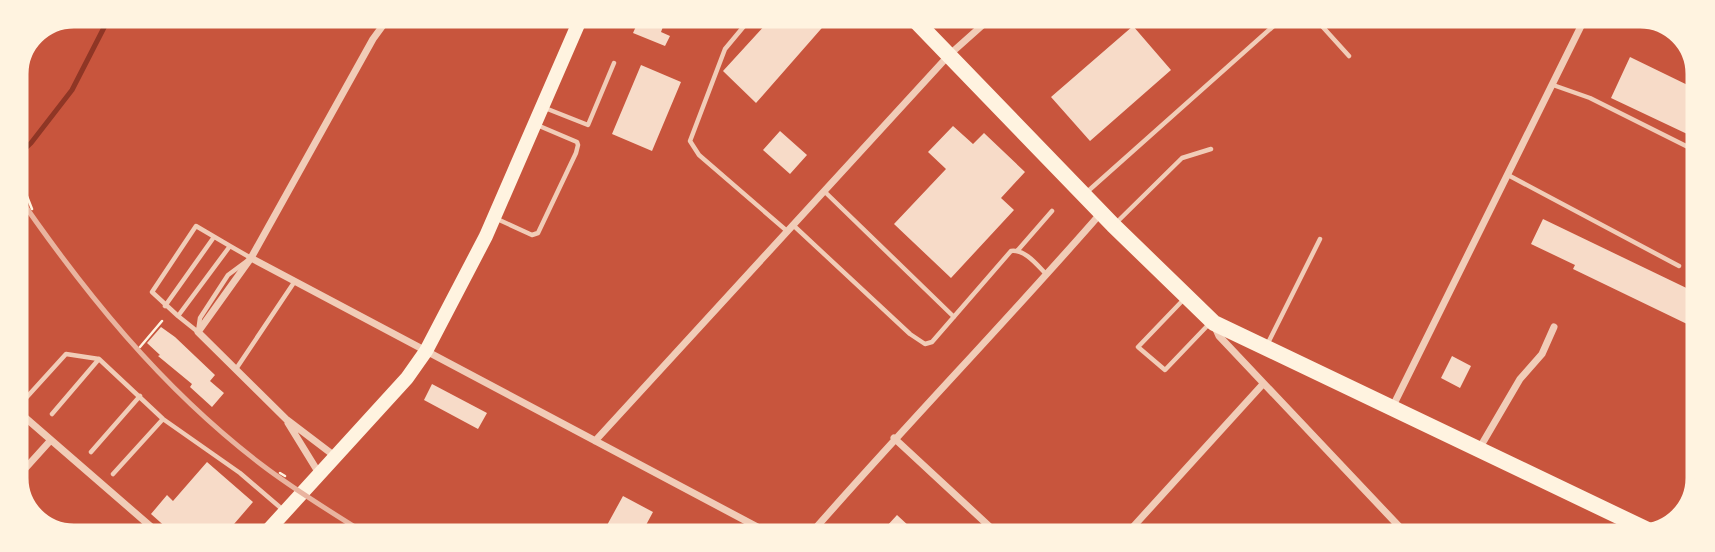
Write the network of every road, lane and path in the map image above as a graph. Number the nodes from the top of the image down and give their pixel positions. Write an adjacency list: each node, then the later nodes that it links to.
1 (384, 24): 31 (street)
2 (578, 24): 13 (main road)
3 (746, 24): 26 (lane)
4 (919, 24): 9 (main road)
5 (983, 24): 9 (street)
6 (1320, 24): 10 (lane)
7 (1582, 24): 12 (street)
8 (1275, 25): 20 (lane)
9 (949, 55): 19 (street); 20 (main road)
10 (1349, 56)
11 (614, 63): 13 (lane)
12 (1552, 84): 15 (lane); 17 (street)
13 (544, 107): 14 (main road)
14 (536, 125): 24 (main road); 24 (lane)
15 (1690, 148)
16 (1211, 149): 25 (lane)
17 (1507, 174): 32 (lane); 51 (street)
18 (24, 189): 21 (path)
19 (824, 191): 26 (street); 38 (lane)
20 (1084, 195): 23 (main road)
21 (32, 209)
22 (1052, 211): 30 (lane)
23 (1101, 213): 25 (main road); 33 (street)
24 (494, 218): 45 (main road)
25 (1113, 225): 35 (main road)
26 (790, 228): 38 (lane); 58 (street)
27 (214, 237): 29 (lane); 36 (lane); 36 (lane)
28 (1320, 239): 44 (lane)
29 (230, 246): 31 (lane); 37 (lane)
30 (1018, 250): 33 (lane); 38 (lane)
31 (251, 258): 34 (street); 42 (street)
32 (1679, 266)
33 (1047, 274): 56 (street)
34 (295, 281): 45 (street); 47 (lane)
35 (1186, 298): 40 (main road); 40 (lane)
36 (165, 306): 37 (lane)
37 (178, 316): 42 (lane)
38 (954, 317)
39 (162, 321): 43 (path)
40 (1213, 322): 44 (main road); 48 (street)
41 (1554, 327): 59 (street)
42 (198, 332): 47 (street)
43 (140, 347)
44 (1265, 349): 51 (main road)
45 (426, 351): 58 (street); 61 (main road)
46 (99, 359): 49 (lane); 50 (lane); 52 (lane)
47 (236, 369): 55 (street)
48 (1263, 384): 74 (street); 75 (street)
49 (140, 396): 54 (lane); 60 (lane)
50 (25, 397)
51 (1391, 409): 59 (main road)
52 (52, 414)
53 (25, 418): 57 (street)
54 (163, 419): 64 (lane); 67 (lane)
55 (286, 419): 61 (street); 65 (street)
56 (894, 438): 72 (street); 73 (street)
57 (50, 441): 62 (street); 68 (street)
58 (595, 441): 71 (street)
59 (1478, 450): 76 (main road)
60 (91, 452)
61 (336, 457): 65 (main road)
62 (25, 469)
63 (280, 473): 66 (path)
64 (113, 474)
65 (320, 475): 67 (main road)
66 (285, 476)
67 (281, 517): 69 (main road); 70 (lane)
68 (152, 528)
69 (271, 528)
70 (288, 528)
71 (761, 528)
72 (816, 528)
73 (991, 528)
74 (1132, 528)
75 (1400, 528)
76 (1634, 528)

